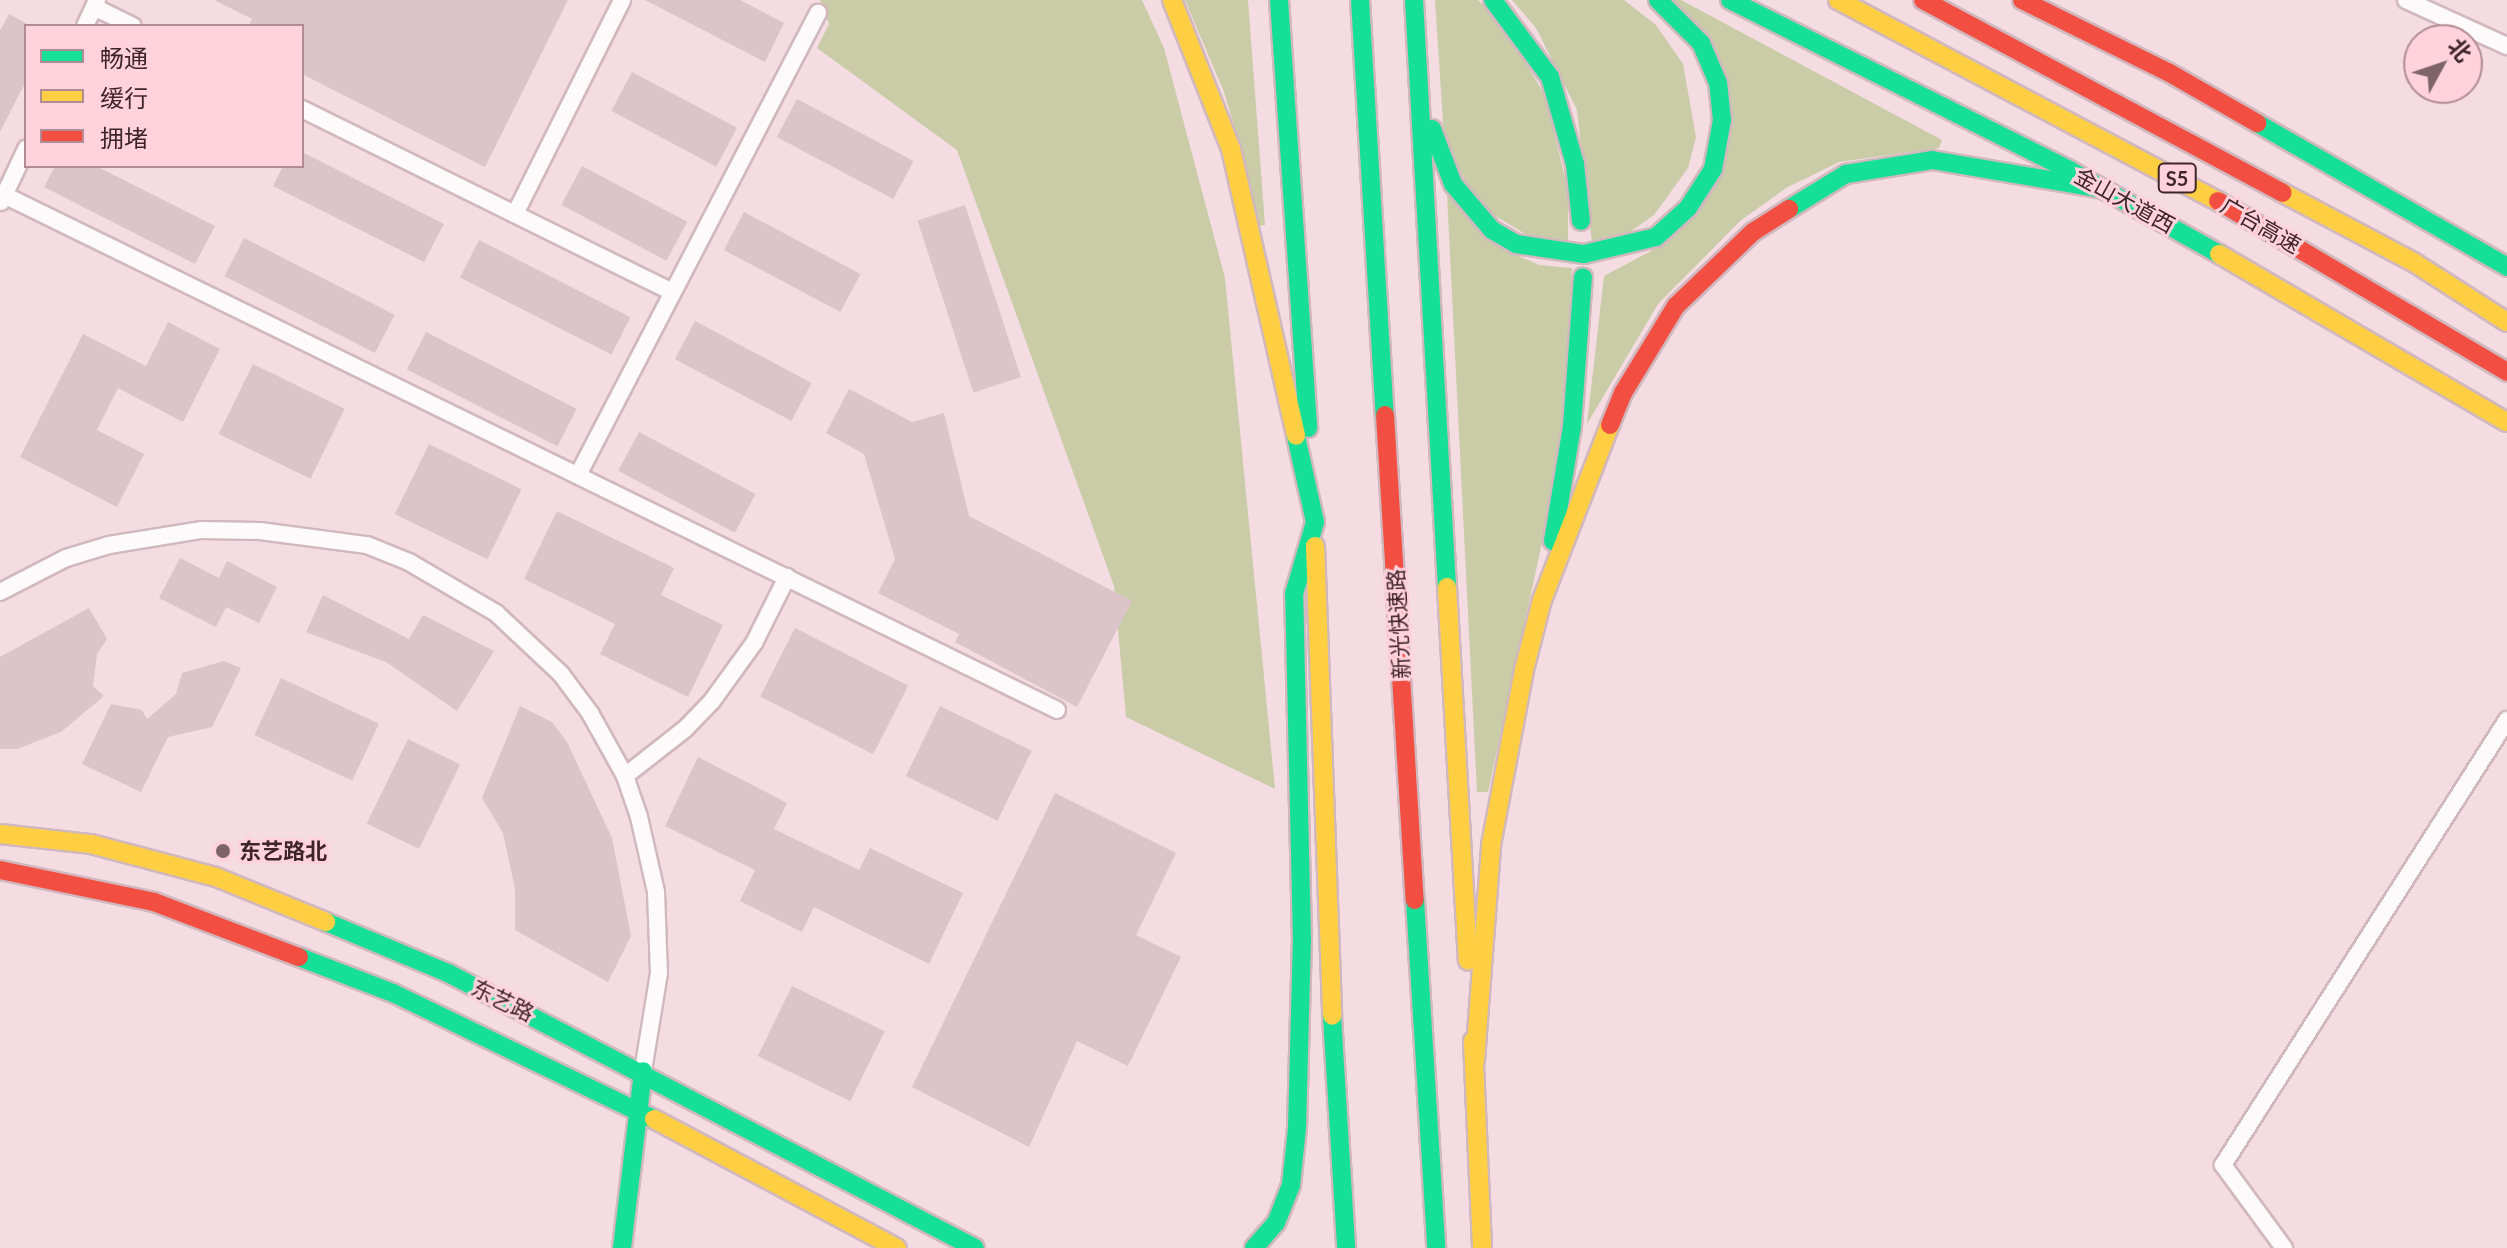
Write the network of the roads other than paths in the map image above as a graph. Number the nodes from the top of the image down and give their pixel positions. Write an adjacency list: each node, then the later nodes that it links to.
1 (622, 0): 23 (street)
2 (1172, 0): 32 (main road)
3 (1279, 0): 32 (main road)
4 (1360, 0): 50 (main road, 新光快速路)
5 (1414, 0): 18 (main road)
6 (1493, 0): 24 (main road)
7 (1658, 0): 18 (main road)
8 (1730, 0): 21 (main road, 金山大道西)
9 (1838, 0): 29 (main road, 广台高速 / S5)
10 (1923, 0): 28 (main road, 广台高速 / S5)
11 (2022, 0): 25 (main road)
12 (2406, 0): 17 (street)
13 (96, 3): 15 (street); 16 (street)
14 (818, 13): 27 (street)
15 (86, 24)
16 (130, 24)
17 (2507, 46)
18 (1421, 86): 41 (main road)
19 (304, 110): 23 (street)
20 (24, 153): 22 (street)
21 (2104, 189): 30 (main road, 金山大道西); 35 (main road)
22 (2, 200): 31 (street)
23 (515, 214): 27 (street)
24 (1581, 221)
25 (2507, 265)
26 (1583, 277): 35 (main road)
27 (669, 290): 31 (street)
28 (2507, 322)
29 (2507, 372)
30 (2507, 422)
31 (578, 475): 33 (street)
32 (1315, 522): 48 (main road); 49 (main road)
33 (787, 577): 36 (street); 38 (street)
34 (0, 592): 38 (street)
35 (1542, 600): 41 (main road)
36 (1057, 710)
37 (2507, 720): 53 (street)
38 (625, 776): 42 (street)
39 (0, 834): 42 (main road, 东艺路)
40 (0, 870): 43 (main road, 东艺路)
41 (1475, 1060): 44 (main road)
42 (643, 1071): 43 (main road); 47 (main road, 东艺路)
43 (638, 1110): 45 (main road); 46 (main road, 东艺路)
44 (1480, 1211): 51 (main road); 52 (main road)
45 (622, 1248)
46 (897, 1248)
47 (975, 1248)
48 (1254, 1248)
49 (1346, 1248)
50 (1436, 1248)
51 (1482, 1248)
52 (1489, 1248)
53 (2284, 1248)

